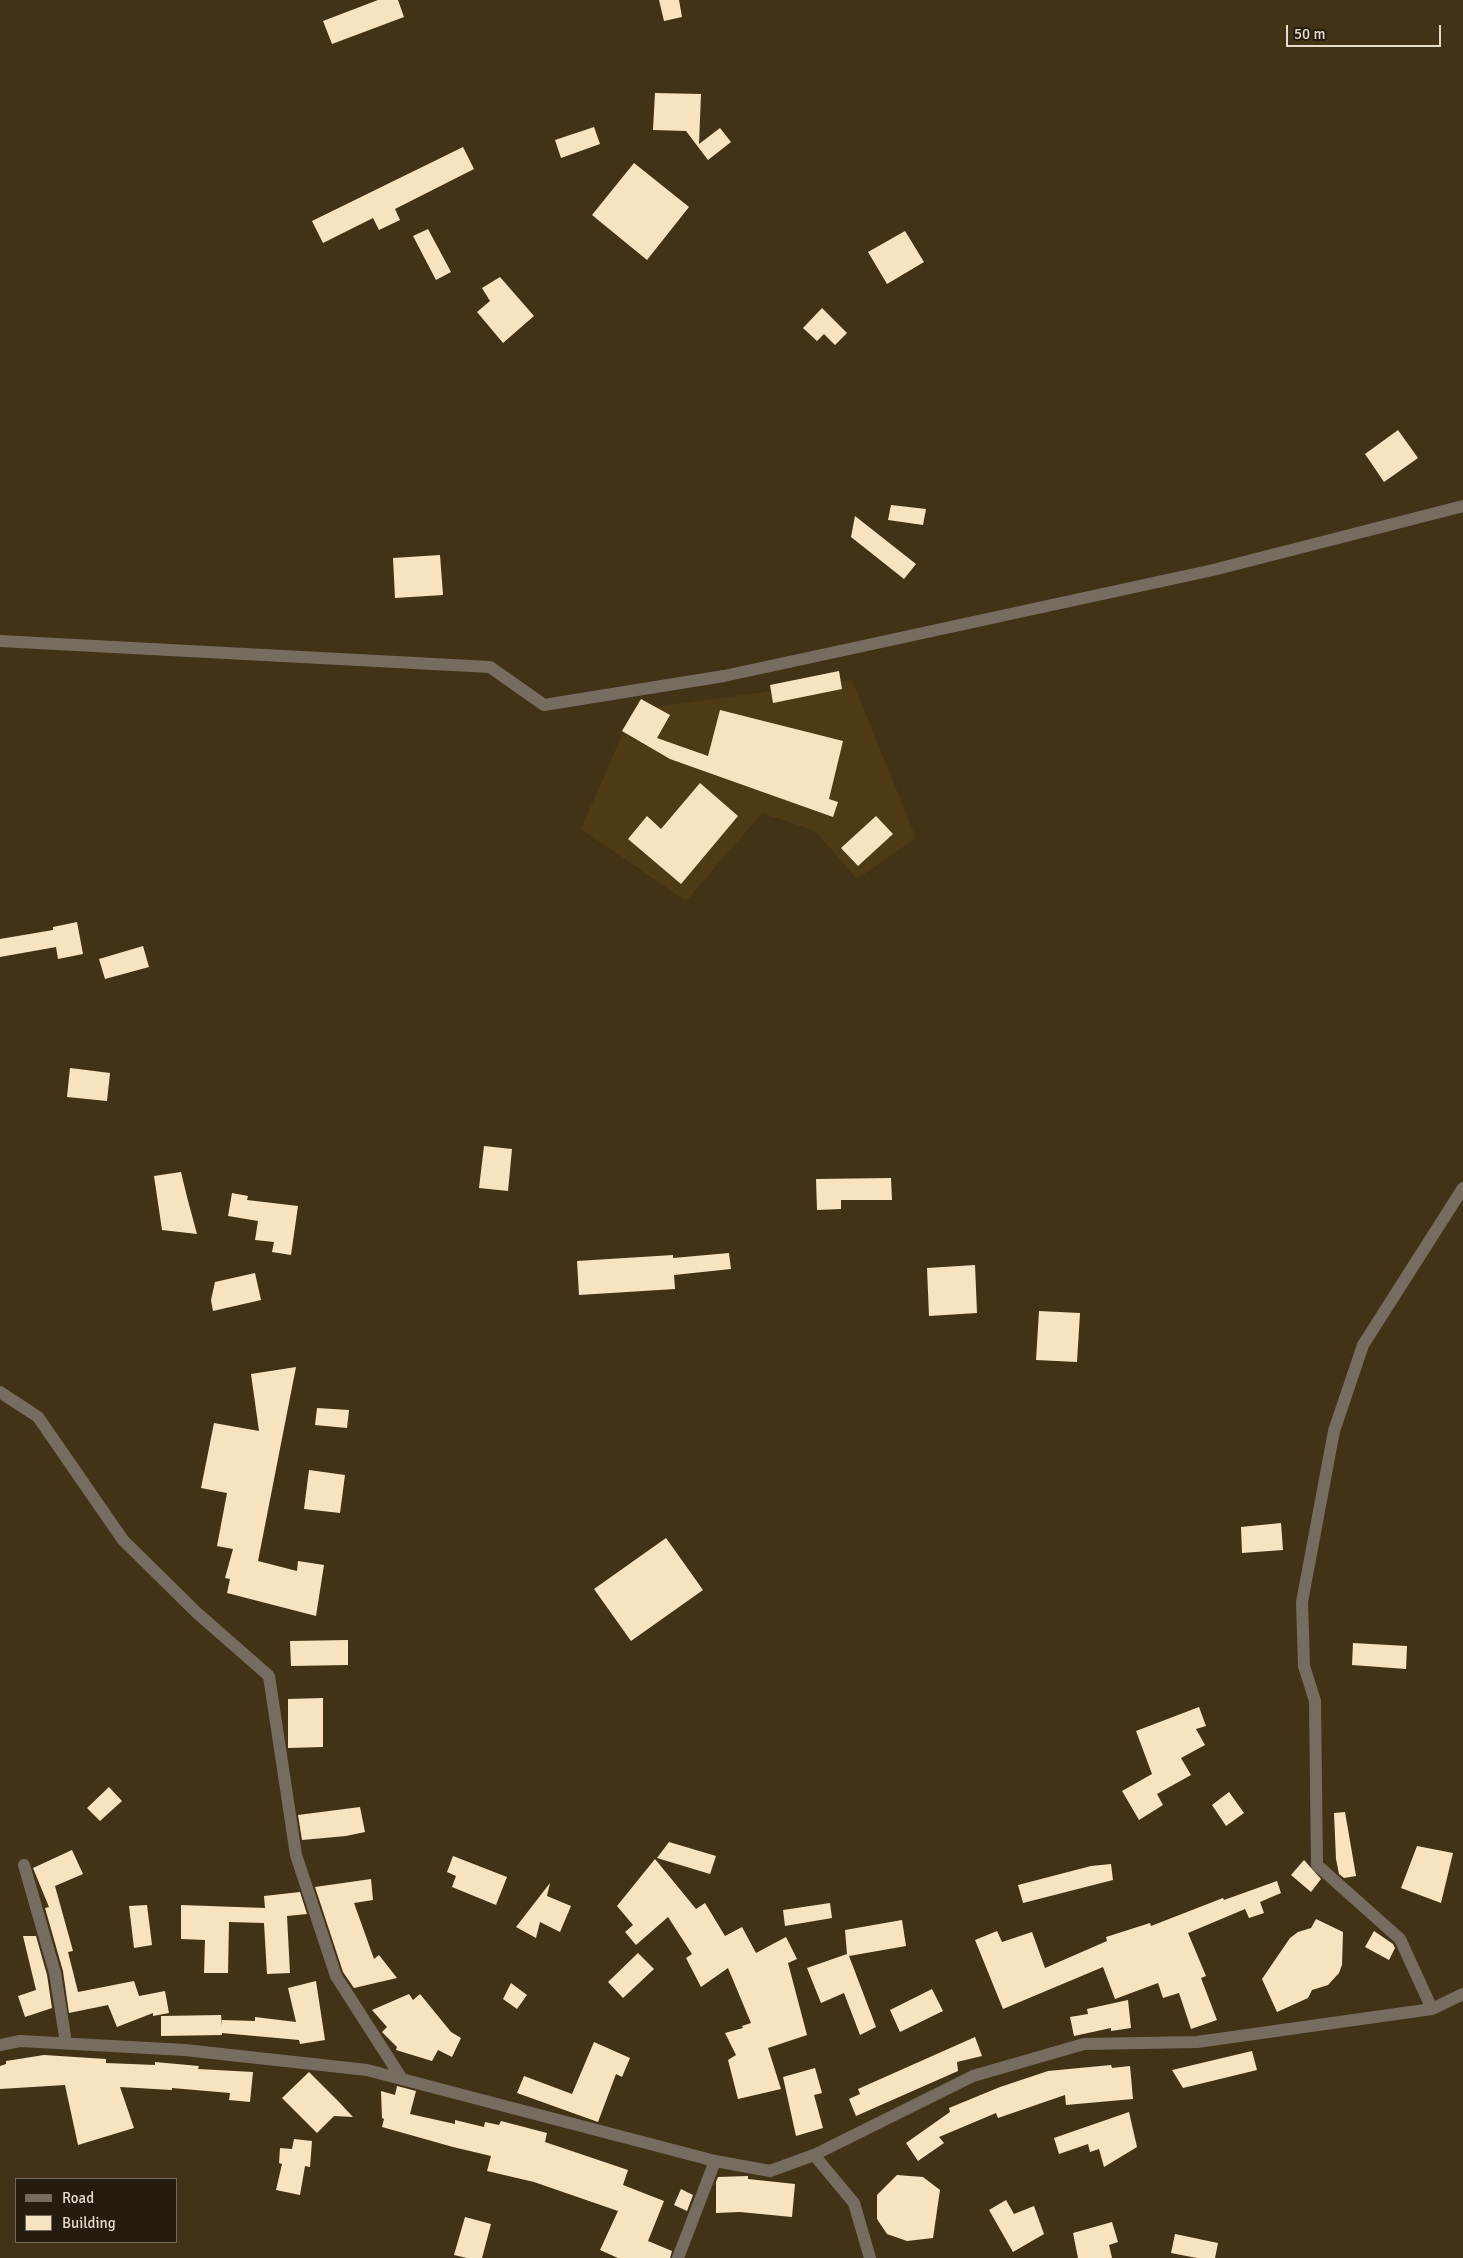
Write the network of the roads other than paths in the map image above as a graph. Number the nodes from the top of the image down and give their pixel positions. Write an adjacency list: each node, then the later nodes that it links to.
1 (1463, 506): 2 (street)
2 (0, 641)
3 (1463, 1188): 7 (street)
4 (0, 1392): 10 (street)
5 (24, 1865): 8 (street)
6 (1463, 1994): 7 (street)
7 (1432, 2009): 11 (street)
8 (66, 2044): 9 (street); 10 (street)
9 (0, 2045)
10 (402, 2079): 12 (street)
11 (814, 2155): 12 (street); 14 (street)
12 (716, 2161): 13 (street)
13 (678, 2258)
14 (870, 2258)

